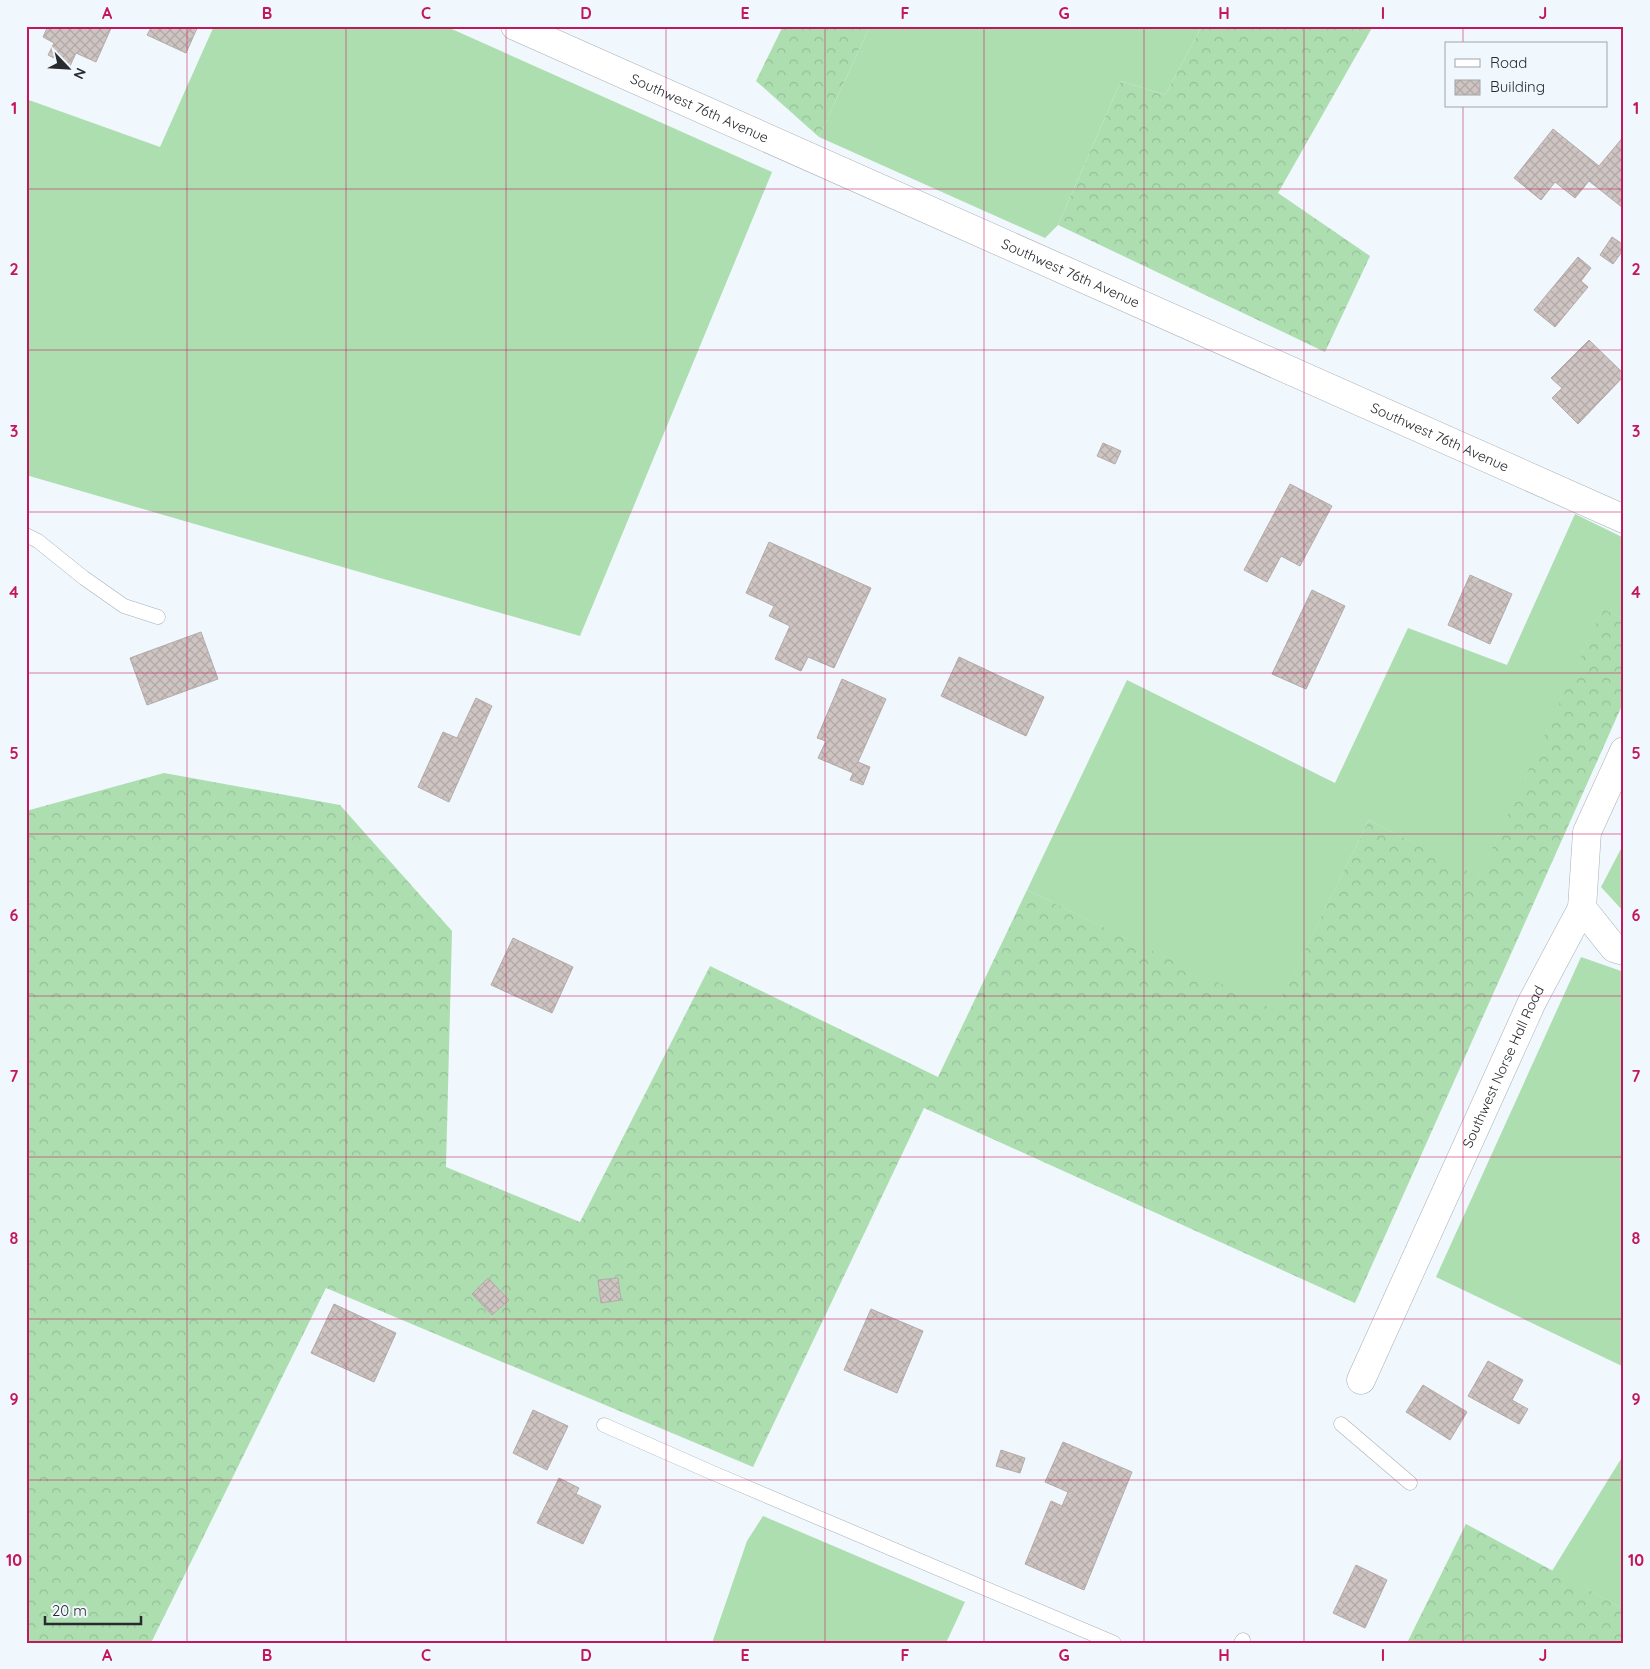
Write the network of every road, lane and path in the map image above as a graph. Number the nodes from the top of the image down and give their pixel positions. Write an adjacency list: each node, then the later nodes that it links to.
1 (515, 26): 2 (street, Southwest 76th Avenue)
2 (1624, 519)
3 (26, 535): 4 (lane)
4 (158, 617)
5 (1624, 751): 6 (street, Southwest Norse Hall Road)
6 (1582, 908): 7 (street); 8 (street, Southwest Norse Hall Road)
7 (1624, 951)
8 (1361, 1380)
9 (1341, 1424): 11 (lane)
10 (604, 1425): 12 (lane)
11 (1410, 1483)
12 (1114, 1643)

